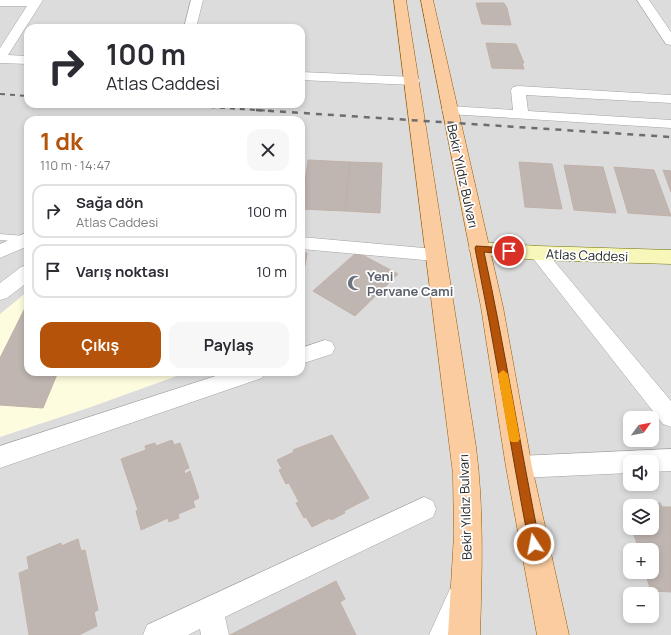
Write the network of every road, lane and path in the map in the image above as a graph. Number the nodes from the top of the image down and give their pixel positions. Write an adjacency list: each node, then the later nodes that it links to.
1 (197, 0): 7 (street)
2 (400, 0): 12 (main road, Bekir Yıldız Bulvarı)
3 (427, 0): 14 (main road, Bekir Yıldız Bulvarı)
4 (643, 0): 8 (street)
5 (36, 1): 6 (street); 9 (street)
6 (0, 2)
7 (191, 24)
8 (671, 41)
9 (0, 58): 10 (street)
10 (24, 60)
11 (305, 76): 12 (street)
12 (413, 81): 24 (main road, Bekir Yıldız Bulvarı)
13 (671, 99): 15 (street)
14 (450, 110): 15 (street); 21 (main road, Bekir Yıldız Bulvarı)
15 (521, 115): 16 (street)
16 (671, 124)
17 (0, 237): 18 (lane)
18 (24, 238)
19 (24, 239): 22 (street)
20 (305, 243): 24 (street)
21 (479, 248): 23 (street, Atlas Caddesi); 34 (main road, Bekir Yıldız Bulvarı)
22 (0, 252)
23 (538, 253): 25 (street, Atlas Caddesi); 31 (street)
24 (434, 255): 36 (main road, Bekir Yıldız Bulvarı)
25 (671, 258)
26 (24, 275): 27 (street)
27 (0, 293)
28 (325, 348): 29 (street)
29 (305, 355)
30 (242, 376): 32 (street)
31 (671, 417)
32 (0, 457)
33 (671, 460): 34 (street)
34 (519, 467): 41 (main road, Bekir Yıldız Bulvarı)
35 (424, 509): 37 (street)
36 (468, 578): 39 (street); 40 (main road, Bekir Yıldız Bulvarı)
37 (212, 623): 38 (street)
38 (157, 635)
39 (442, 635)
40 (464, 635)
41 (552, 635)

